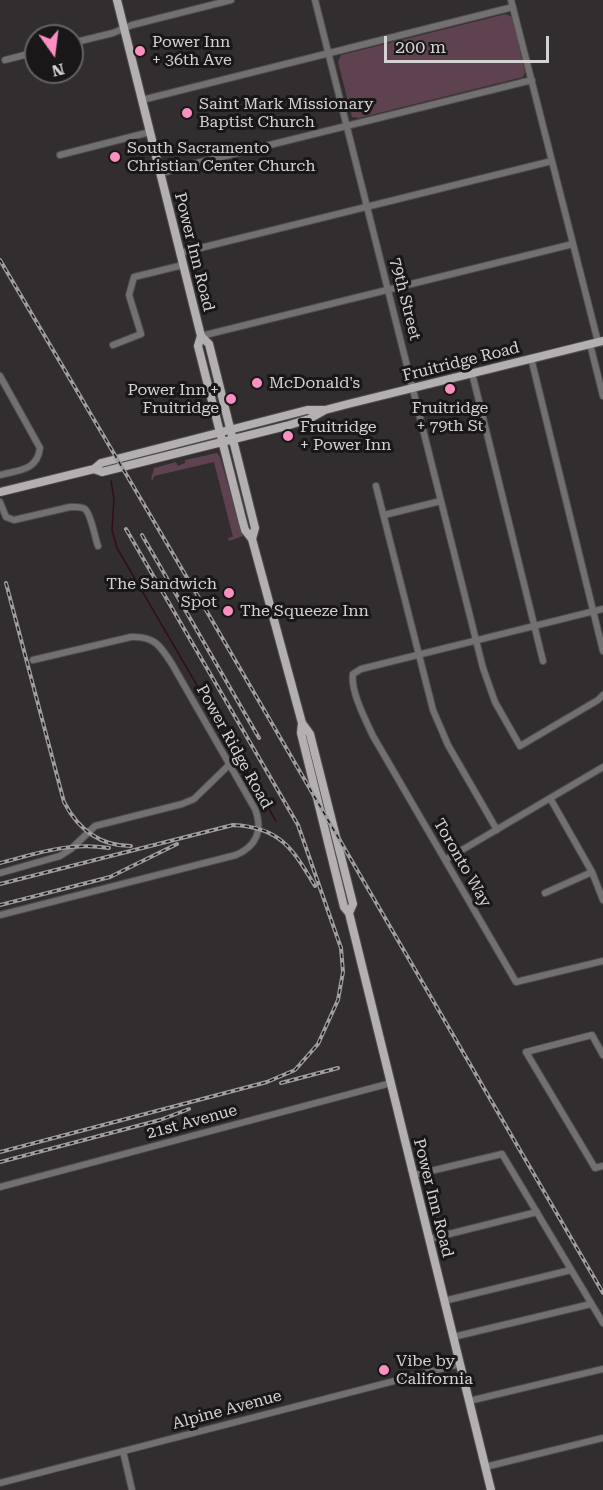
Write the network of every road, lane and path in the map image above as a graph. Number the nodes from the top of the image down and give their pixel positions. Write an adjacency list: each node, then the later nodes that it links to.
1 (117, 0): 5 (main road, Power Inn Road)
2 (231, 0): 5 (street)
3 (315, 0): 7 (street, 79th Street)
4 (512, 3): 7 (street); 10 (street)
5 (124, 28): 6 (street); 11 (main road, Power Inn Road)
6 (84, 40)
7 (328, 53): 11 (street); 12 (street, 79th Street)
8 (24, 55): 9 (street)
9 (5, 60)
10 (532, 80): 12 (street); 15 (street)
11 (142, 100): 13 (main road, Power Inn Road)
12 (347, 126): 16 (street); 17 (street, 79th Street)
13 (150, 132): 14 (street); 16 (main road, Power Inn Road)
14 (60, 154)
15 (552, 161): 17 (street); 18 (street)
16 (160, 174): 19 (main road, Power Inn Road)
17 (367, 207): 19 (street); 21 (street, 79th Street)
18 (573, 244): 21 (street); 23 (street)
19 (180, 253): 20 (main road, Power Inn Road)
20 (183, 265): 22 (main road, Power Inn Road); 24 (street)
21 (388, 290): 22 (street); 28 (street, 79th Street)
22 (201, 336): 31 (main road, Power Inn Road); 32 (main road, Power Inn Road)
23 (597, 342): 25 (main road, Fruitridge Road); 29 (street)
24 (113, 345)
25 (531, 358): 26 (main road, Fruitridge Road); 45 (street)
26 (472, 373): 28 (main road, Fruitridge Road); 46 (street)
27 (0, 376): 36 (street)
28 (413, 388): 30 (main road, Fruitridge Road); 39 (street, 79th Street)
29 (603, 396)
30 (326, 410): 31 (main road, Fruitridge Road); 33 (main road, Fruitridge Road)
31 (231, 430): 32 (main road, Fruitridge Road); 33 (main road, Power Inn Road)
32 (220, 433): 34 (main road, Power Inn Road); 35 (main road, Fruitridge Road)
33 (233, 440): 34 (main road, Fruitridge Road); 42 (main road, Power Inn Road)
34 (222, 442): 35 (main road, Fruitridge Road); 42 (main road, Power Inn Road)
35 (94, 469): 38 (main road, Fruitridge Road)
36 (0, 475)
37 (376, 486): 41 (street)
38 (0, 492)
39 (441, 501): 41 (street); 47 (street, 79th Street)
40 (0, 502): 43 (street)
41 (384, 515): 49 (street)
42 (252, 539): 65 (main road, Power Inn Road)
43 (98, 546)
44 (603, 609): 45 (street)
45 (593, 611): 46 (street); 48 (street)
46 (535, 626): 47 (street); 51 (street)
47 (476, 640): 49 (street); 52 (street, 79th Street)
48 (603, 651)
49 (418, 655): 56 (street); 57 (street, Toronto Way)
50 (33, 660): 53 (street, Power Ridge Road)
51 (543, 661)
52 (603, 695)
53 (230, 764): 59 (street); 62 (street, Power Ridge Road)
54 (603, 768): 55 (street)
55 (550, 798): 56 (street); 58 (street)
56 (497, 830): 57 (street)
57 (445, 860): 63 (street, Toronto Way)
58 (592, 872): 60 (street); 61 (street)
59 (0, 873)
60 (545, 893)
61 (603, 900)
62 (0, 915)
63 (603, 961)
64 (603, 1055): 66 (street)
65 (391, 1083): 67 (main road, Power Inn Road); 68 (street, 21st Avenue)
66 (603, 1166)
67 (414, 1175): 69 (street); 70 (main road, Power Inn Road)
68 (0, 1187)
69 (537, 1212): 70 (street); 71 (street)
70 (429, 1239): 72 (main road, Power Inn Road)
71 (571, 1270): 72 (street); 73 (street)
72 (444, 1301): 75 (main road, Power Inn Road)
73 (591, 1304): 74 (street); 75 (street)
74 (603, 1323)
75 (453, 1337): 76 (main road, Power Inn Road)
76 (460, 1364): 78 (main road, Power Inn Road); 80 (street, Alpine Avenue)
77 (603, 1369): 78 (street)
78 (469, 1401): 81 (main road, Power Inn Road)
79 (603, 1438): 81 (street)
80 (123, 1451): 82 (street, Alpine Avenue); 83 (street)
81 (485, 1467): 84 (main road, Power Inn Road)
82 (0, 1483)
83 (132, 1490)
84 (491, 1490)

